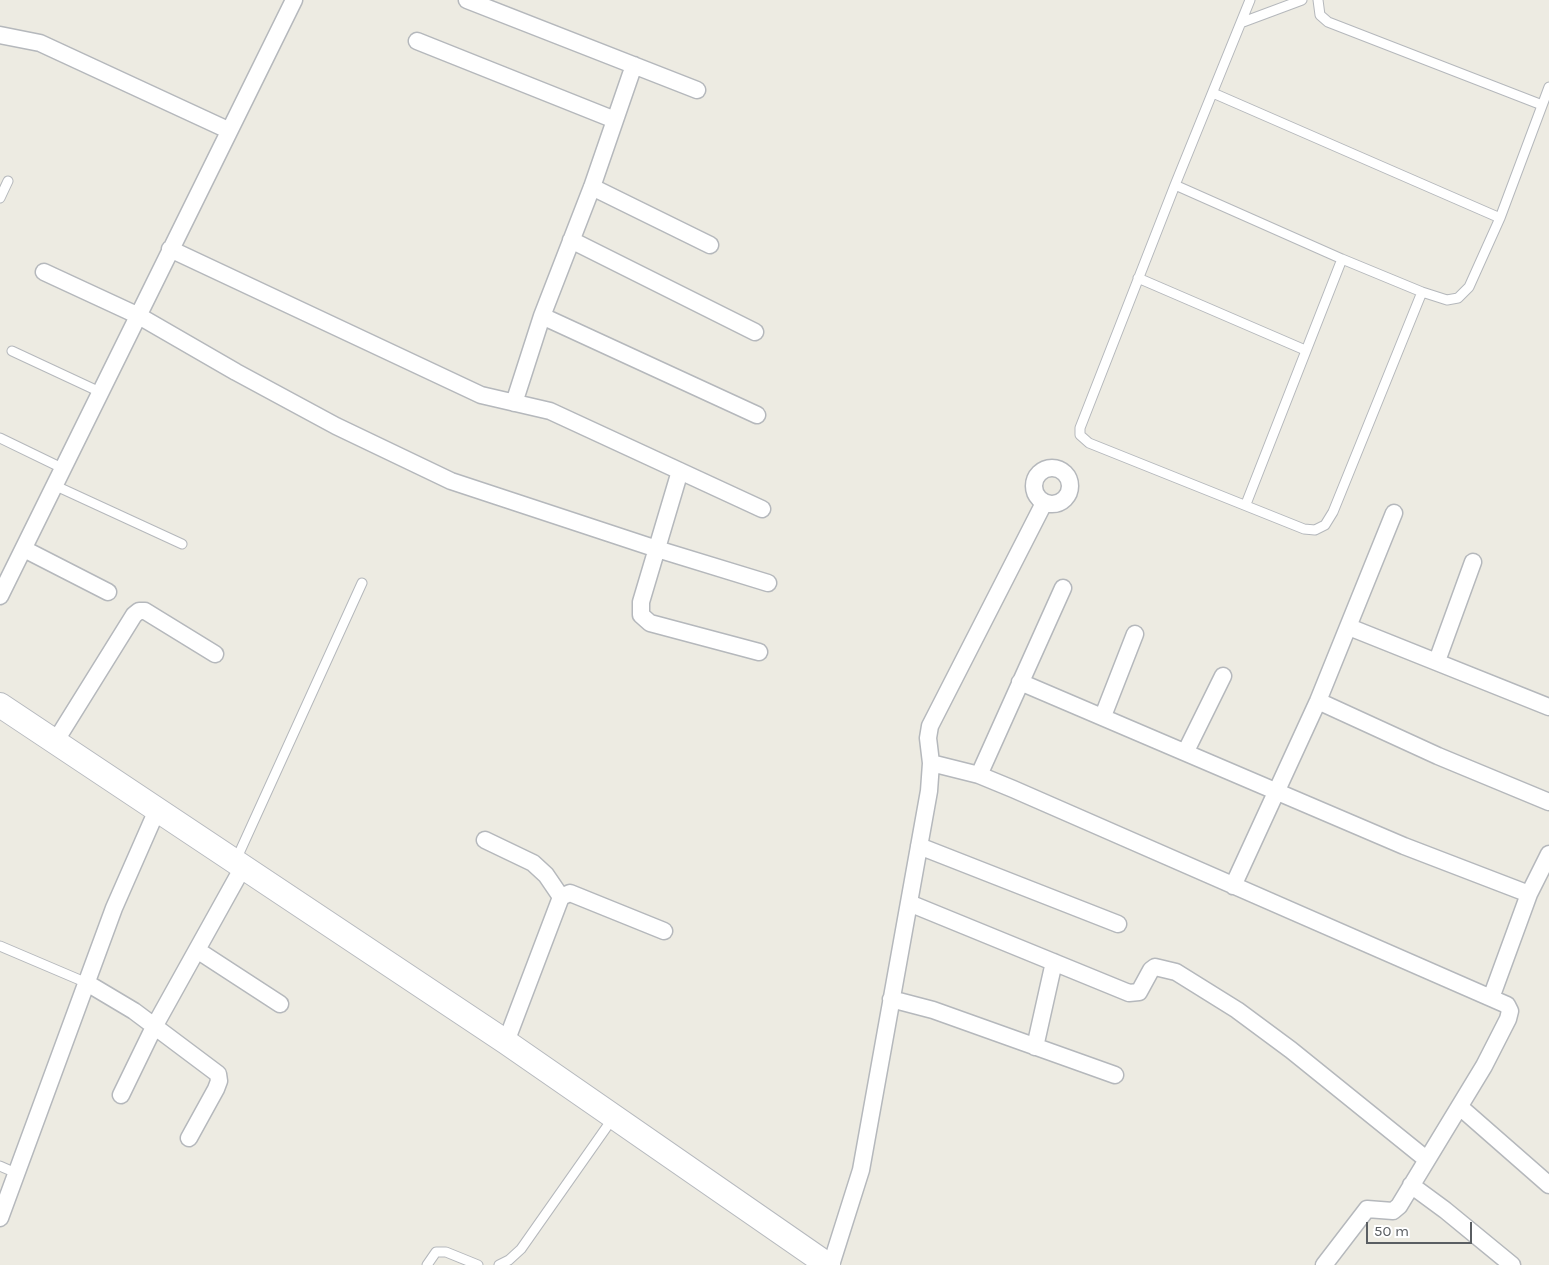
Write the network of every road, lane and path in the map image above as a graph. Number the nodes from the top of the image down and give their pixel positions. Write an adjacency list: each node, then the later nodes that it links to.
1 (294, 0): 15 (street)
2 (467, 0): 9 (street)
3 (1250, 0): 6 (lane)
4 (1302, 0): 6 (lane)
5 (1318, 0): 13 (lane)
6 (1243, 22): 12 (lane)
7 (0, 34): 15 (street)
8 (417, 41): 14 (street)
9 (634, 65): 11 (street); 14 (street)
10 (1549, 87): 13 (lane)
11 (697, 90)
12 (1213, 93): 17 (lane); 20 (lane)
13 (1542, 105): 20 (lane)
14 (615, 120): 18 (street)
15 (228, 130): 23 (street)
16 (8, 181): 19 (lane)
17 (1174, 185): 24 (lane); 26 (lane)
18 (592, 187): 21 (street); 22 (street)
19 (0, 198)
20 (1500, 218): 27 (lane)
21 (571, 240): 29 (street); 30 (street)
22 (710, 244)
23 (170, 249): 28 (street); 34 (street)
24 (1342, 259): 27 (lane); 31 (lane)
25 (44, 272): 28 (street)
26 (1138, 278): 31 (lane); 41 (lane)
27 (1422, 292): 41 (lane)
28 (139, 316): 33 (street); 46 (street)
29 (542, 316): 34 (street); 35 (street)
30 (755, 332)
31 (1305, 350): 41 (lane)
32 (12, 351): 33 (lane)
33 (100, 392): 37 (street)
34 (514, 403): 38 (street)
35 (757, 415)
36 (0, 438): 37 (lane)
37 (64, 468): 39 (street)
38 (680, 471): 42 (street); 46 (street)
39 (56, 486): 44 (lane); 45 (street)
40 (1044, 503): 66 (street)
41 (1246, 504)
42 (762, 509)
43 (1394, 513): 53 (street)
44 (182, 544)
45 (24, 550): 51 (street); 52 (street)
46 (656, 550): 49 (street); 55 (street)
47 (1473, 562): 57 (street)
48 (362, 583): 74 (lane)
49 (768, 583)
50 (1063, 588): 59 (street)
51 (108, 592)
52 (0, 596)
53 (1348, 627): 57 (street); 60 (street)
54 (1135, 634): 63 (street)
55 (759, 652)
56 (215, 654): 64 (street)
57 (1437, 661): 62 (street)
58 (1222, 676): 65 (street)
59 (1020, 682): 63 (street); 67 (street)
60 (1318, 701): 68 (street); 69 (street)
61 (0, 705): 64 (street)
62 (1549, 707)
63 (1103, 716): 65 (street)
64 (56, 742): 70 (street)
65 (1186, 751): 68 (street)
66 (931, 763): 67 (street); 72 (street)
67 (979, 775): 75 (street)
68 (1277, 790): 75 (street); 76 (street)
69 (1549, 802)
70 (157, 810): 74 (street); 84 (street)
71 (485, 840): 77 (street)
72 (919, 846): 78 (street); 79 (street)
73 (1549, 854): 76 (street)
74 (239, 864): 82 (street); 89 (street)
75 (1233, 886): 85 (street)
76 (1529, 894): 85 (street)
77 (561, 897): 80 (street); 89 (street)
78 (909, 903): 83 (street); 86 (street)
79 (1118, 924)
80 (664, 931)
81 (0, 946): 84 (lane)
82 (197, 950): 87 (street); 88 (street)
83 (1054, 962): 90 (street); 96 (street)
84 (87, 983): 88 (street); 98 (street)
85 (1491, 998): 93 (street)
86 (891, 999): 90 (street); 105 (street)
87 (280, 1004)
88 (154, 1027): 92 (street); 95 (street)
89 (506, 1042): 94 (street)
90 (1035, 1047): 91 (street)
91 (1114, 1075)
92 (121, 1095)
93 (1460, 1107): 96 (street); 99 (street)
94 (613, 1118): 104 (lane); 105 (street)
95 (189, 1138)
96 (1426, 1159): 100 (street)
97 (0, 1166): 98 (lane)
98 (16, 1173): 101 (street)
99 (1549, 1184)
100 (1411, 1185): 106 (street); 107 (street)
101 (0, 1218)
102 (427, 1265): 103 (lane)
103 (478, 1265)
104 (499, 1265)
105 (829, 1265)
106 (1324, 1265)
107 (1512, 1265)

